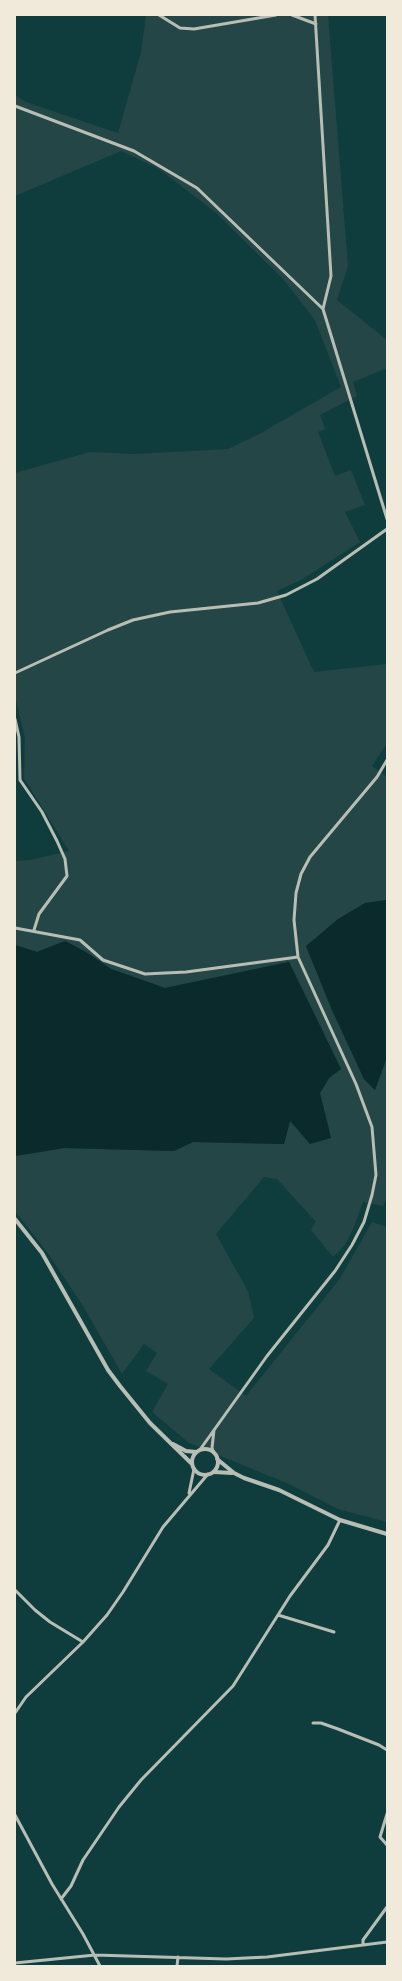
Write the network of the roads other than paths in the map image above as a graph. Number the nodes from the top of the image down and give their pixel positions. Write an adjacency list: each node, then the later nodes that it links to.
1 (159, 15): 2 (street)
2 (276, 15)
3 (292, 15): 5 (street)
4 (315, 15): 5 (street)
5 (316, 24): 7 (street)
6 (15, 106): 7 (street)
7 (323, 309): 8 (street)
8 (387, 519)
9 (387, 529): 10 (street)
10 (15, 673)
11 (15, 719): 14 (street)
12 (387, 760): 15 (street)
13 (15, 928): 14 (street)
14 (34, 930): 15 (street)
15 (298, 957): 17 (street)
16 (15, 1219): 18 (street)
17 (215, 1427): 19 (street); 20 (street)
18 (168, 1442): 19 (street); 22 (street)
19 (198, 1452): 20 (street); 22 (street)
20 (214, 1453): 21 (street)
21 (217, 1459): 24 (street); 25 (street)
22 (192, 1464): 23 (street)
23 (194, 1469): 26 (street); 27 (street)
24 (213, 1472): 25 (street); 26 (street)
25 (234, 1473): 28 (street)
26 (208, 1474): 27 (street)
27 (188, 1495): 33 (street)
28 (340, 1520): 29 (street); 31 (street)
29 (387, 1534)
30 (15, 1590): 33 (street)
31 (278, 1615): 32 (street); 40 (street)
32 (334, 1632)
33 (83, 1642): 34 (street)
34 (15, 1713)
35 (313, 1723): 36 (street)
36 (387, 1750)
37 (387, 1814): 39 (street)
38 (15, 1817): 40 (street)
39 (387, 1845)
40 (61, 1898): 44 (street)
41 (387, 1906): 43 (street)
42 (387, 1942): 43 (street)
43 (362, 1945): 45 (street)
44 (95, 1955): 45 (street); 46 (street); 47 (street)
45 (178, 1957): 48 (street)
46 (15, 1963)
47 (100, 1966)
48 (177, 1966)

